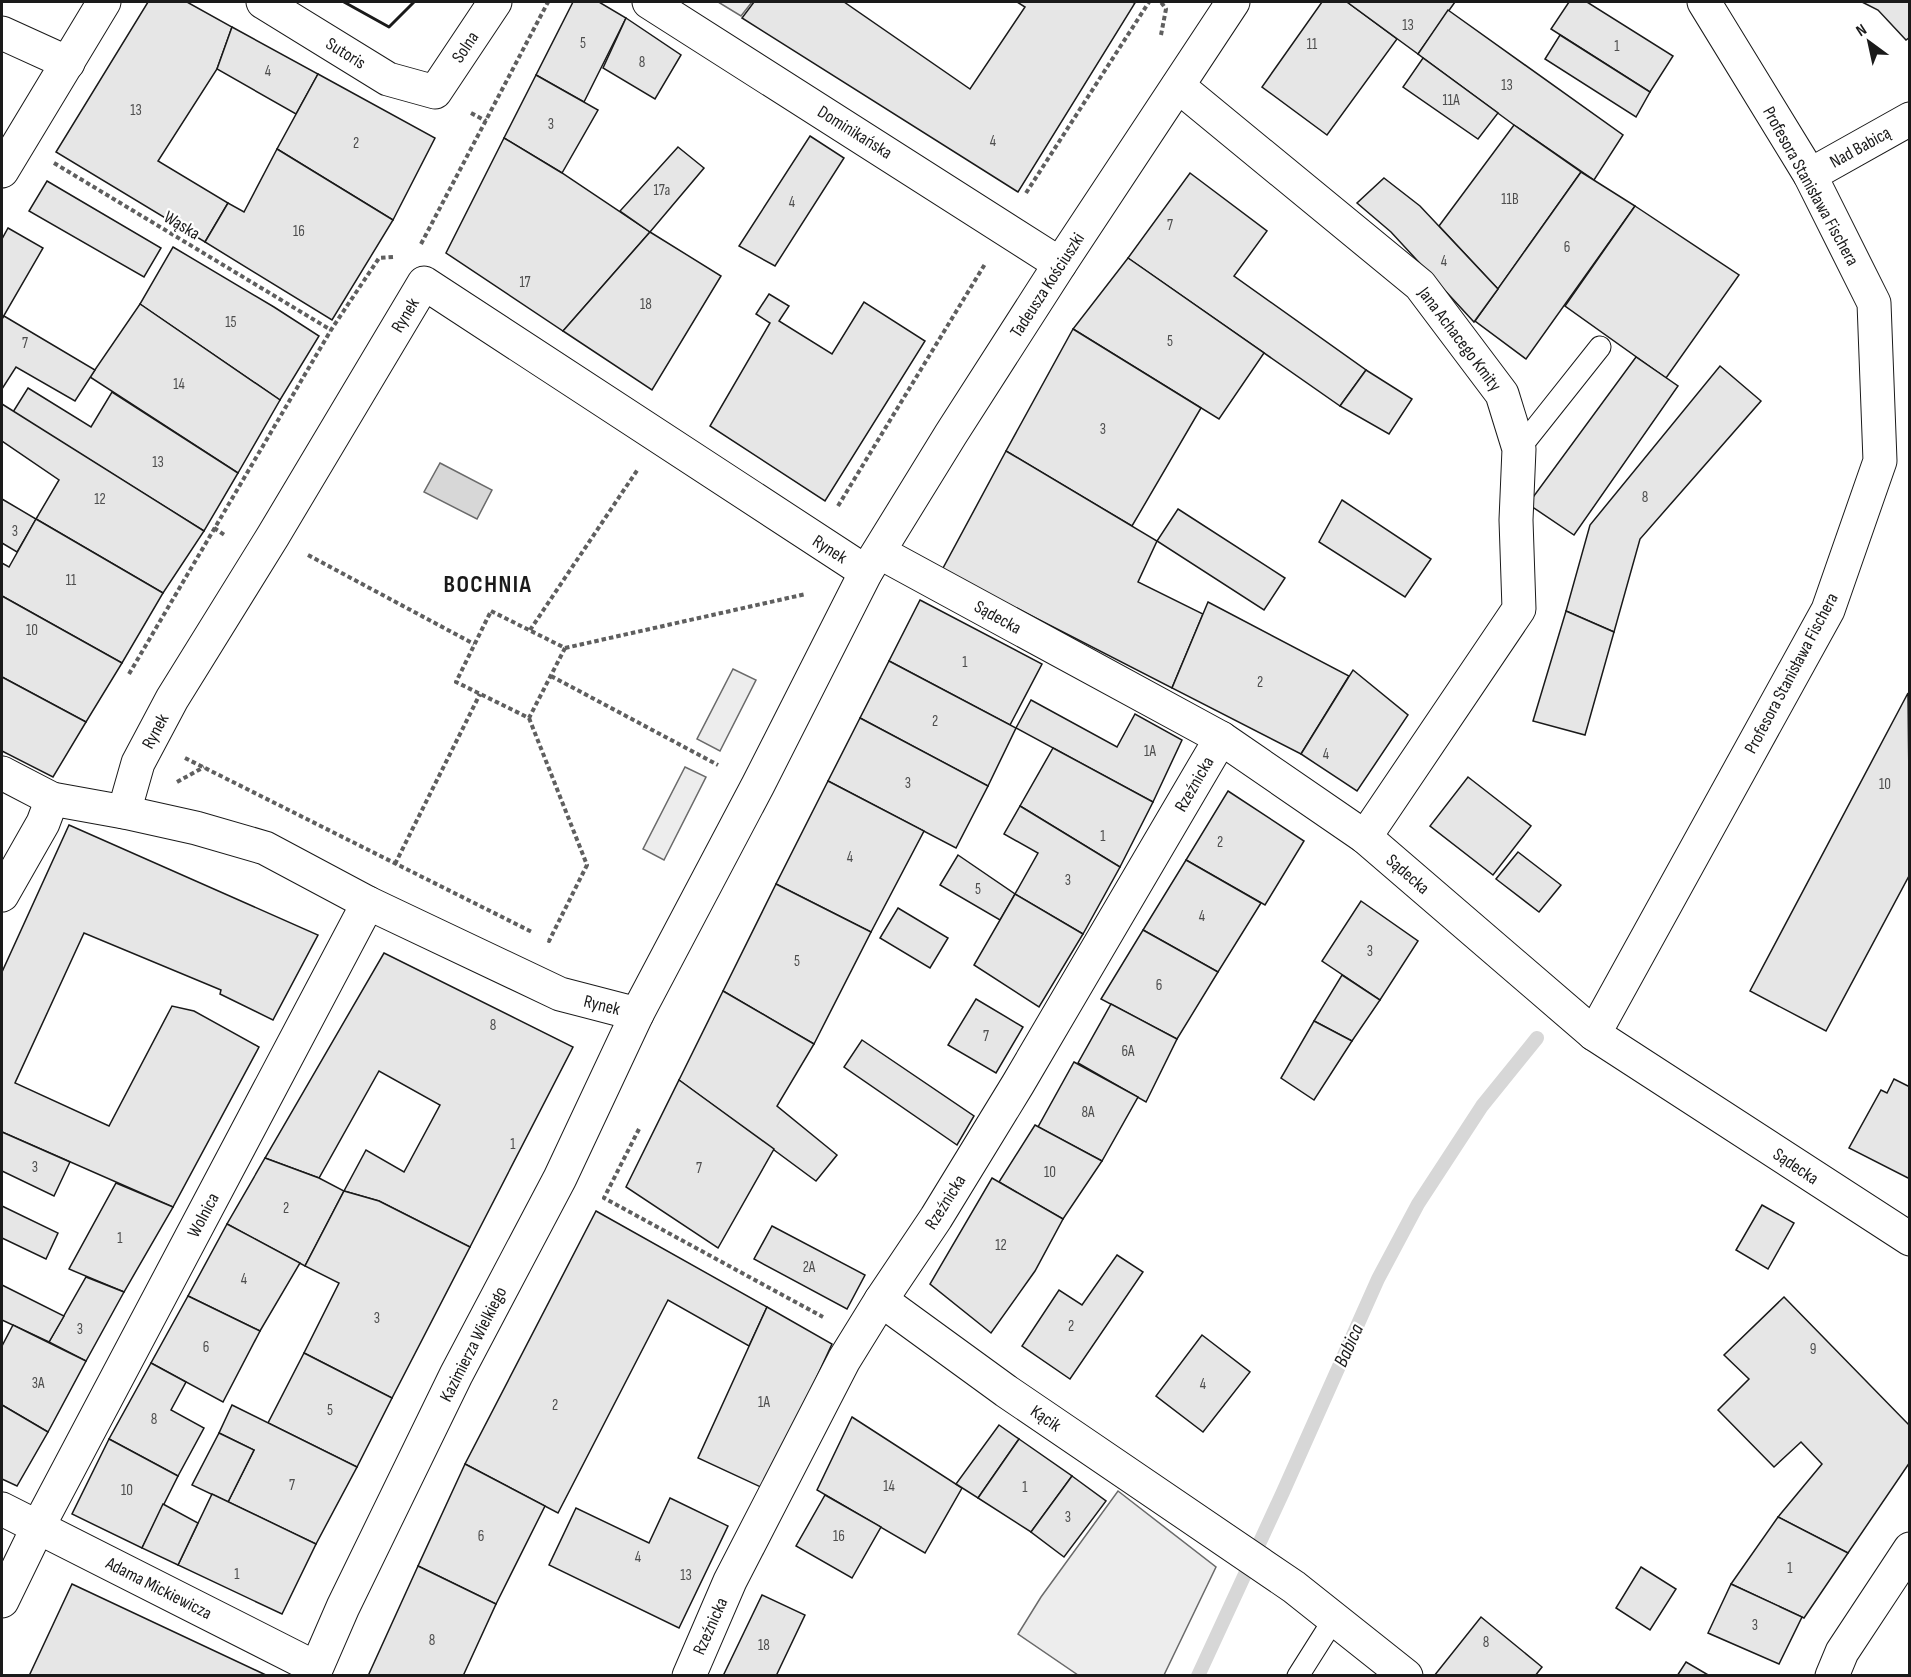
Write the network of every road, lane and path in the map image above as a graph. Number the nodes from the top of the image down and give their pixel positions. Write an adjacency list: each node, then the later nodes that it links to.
1 (104, 2): 10 (street)
2 (263, 2): 12 (street, Sutoris)
3 (495, 2): 12 (street, Solna)
4 (548, 2): 18 (path)
5 (649, 2): 21 (street, Dominikańska)
6 (1149, 2): 17 (path)
7 (1233, 2): 11 (street, Tadeusza Kościuszki)
8 (1704, 2): 16 (street, Profesora Stanisława Fischera)
9 (2, 33): 10 (street)
10 (68, 63): 14 (street)
11 (1178, 86): 21 (street, Tadeusza Kościuszki); 24 (street, Jana Achacego Kmity)
12 (435, 92)
13 (1910, 119): 16 (street, Nad Babicą)
14 (19, 142): 15 (street); 22 (path, Wąska)
15 (2, 171)
16 (1810, 175): 48 (street, Profesora Stanisława Fischera)
17 (1023, 197)
18 (420, 245)
19 (403, 256): 22 (path)
20 (985, 263): 26 (path)
21 (1060, 264): 27 (street, Tadeusza Kościuszki)
22 (331, 330): 33 (path)
23 (1600, 347): 24 (lane)
24 (1519, 449): 43 (street, Jana Achacego Kmity)
25 (633, 479): 30 (path)
26 (833, 514)
27 (873, 562): 37 (street, Sądecka); 42 (street, Rynek); 47 (street, Rynek)
28 (327, 565): 31 (path)
29 (806, 594): 32 (path)
30 (530, 630): 31 (path); 32 (path)
31 (474, 644): 35 (path)
32 (565, 648): 34 (path)
33 (129, 674)
34 (551, 676): 36 (path); 39 (path)
35 (480, 694): 36 (path); 44 (path)
36 (529, 718): 44 (path)
37 (1221, 738): 43 (street, Sądecka); 51 (street, Rzeźnicka)
38 (179, 755): 44 (path)
39 (718, 765)
40 (2, 773): 41 (street, Rynek)
41 (52, 799): 42 (street, Rynek); 45 (street)
42 (124, 812): 46 (street, Rynek)
43 (1365, 837): 48 (street, Sądecka)
44 (395, 864)
45 (2, 895)
46 (369, 903): 47 (street, Rynek); 54 (street, Wolnica)
47 (637, 1014): 58 (street, Kazimierza Wielkiego)
48 (1593, 1034): 50 (street, Sądecka)
49 (639, 1129): 52 (path)
50 (1910, 1239)
51 (881, 1300): 52 (street, Rzeźnicka); 57 (street, Kącik)
52 (854, 1343): 59 (street, Rzeźnicka)
53 (2, 1509): 54 (street, Adama Mickiewicza)
54 (38, 1527): 56 (street, Wolnica); 58 (street, Adama Mickiewicza)
55 (1910, 1549): 62 (street)
56 (2, 1601)
57 (1334, 1619): 60 (lane); 61 (street)
58 (314, 1672)
59 (688, 1676)
60 (1298, 1676)
61 (1406, 1676)
62 (1832, 1676)

